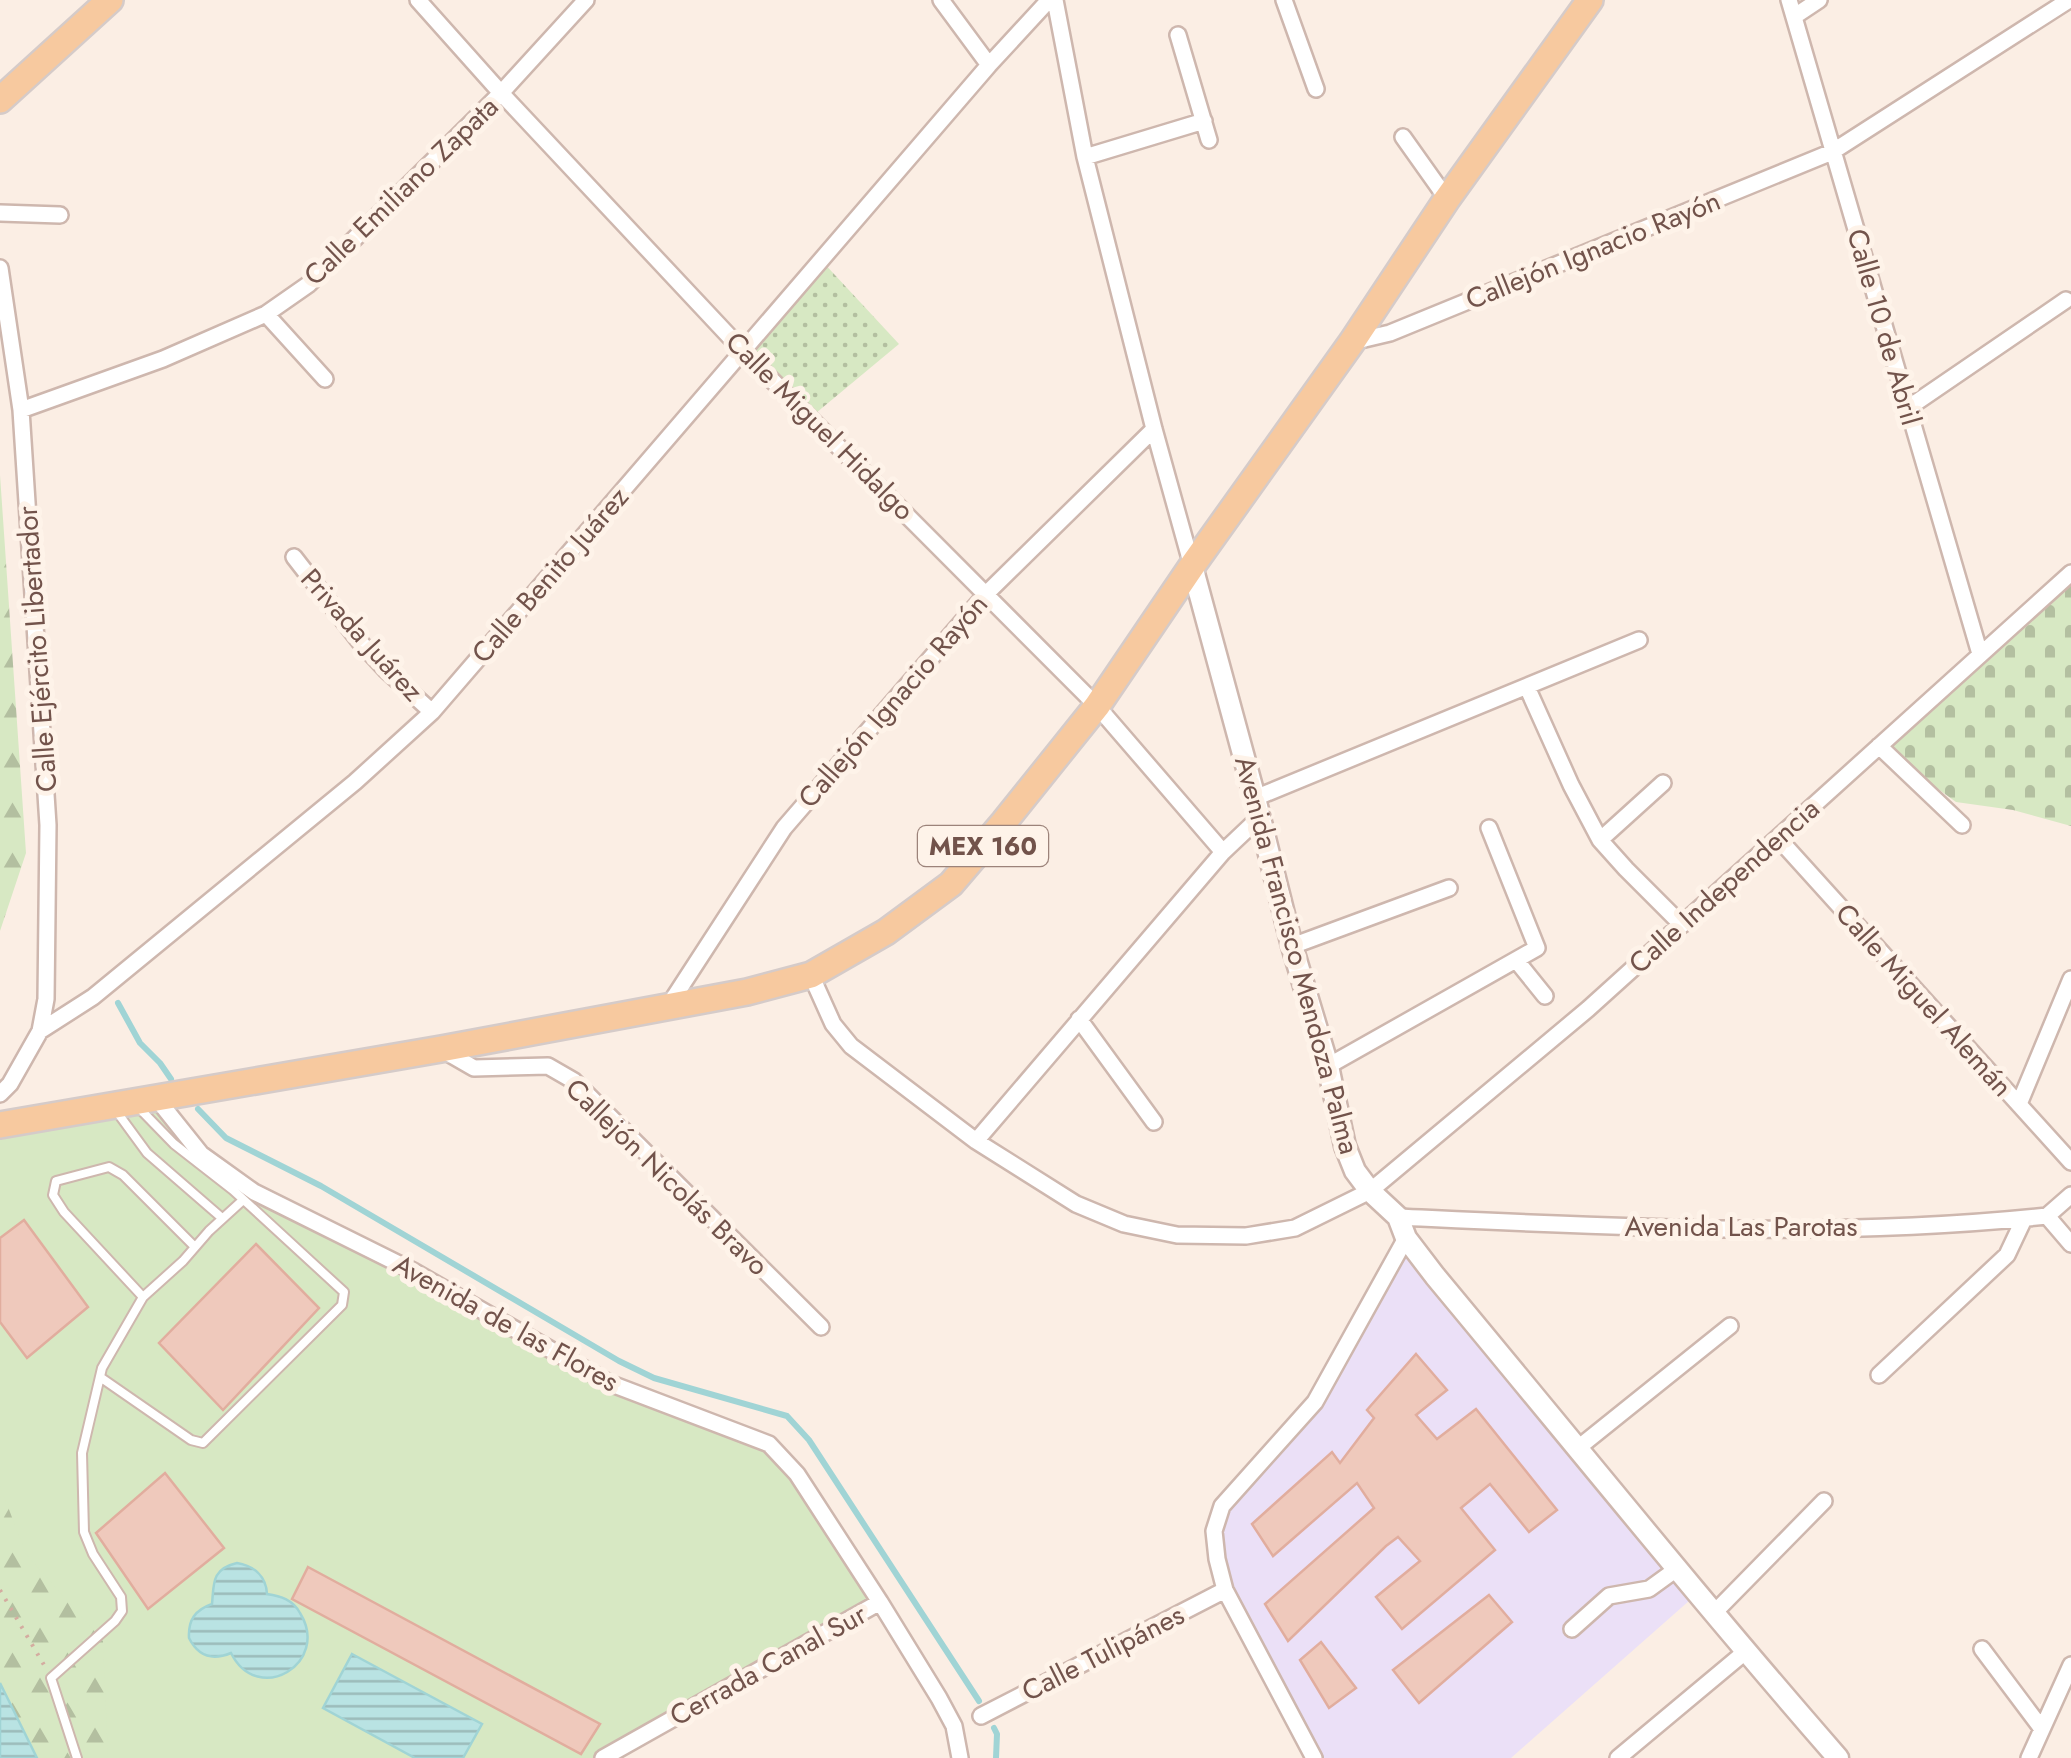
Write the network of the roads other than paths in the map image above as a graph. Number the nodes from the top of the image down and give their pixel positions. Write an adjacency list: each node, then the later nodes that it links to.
1 (110, 0): 15 (main road)
2 (418, 0): 14 (street, Calle Miguel Hidalgo)
3 (586, 0): 14 (street, Calle Emiliano Zapata)
4 (941, 0): 12 (street)
5 (1052, 0): 12 (street, Calle Benito Juárez); 20 (street, Avenida Francisco Mendoza Palma)
6 (1284, 0): 13 (street)
7 (1590, 0): 21 (main road, MEX 160)
8 (1819, 0): 10 (street)
9 (2069, 0): 19 (street, Callejón Ignacio Rayón)
10 (1792, 8): 19 (street, Calle 10 de Abril)
11 (1178, 35): 16 (street)
12 (989, 65): 28 (street, Calle Benito Juárez)
13 (1316, 89)
14 (501, 93): 26 (street, Calle Emiliano Zapata); 28 (street, Calle Miguel Hidalgo)
15 (0, 100)
16 (1204, 121): 18 (street); 20 (street)
17 (1403, 137): 21 (street)
18 (1209, 140)
19 (1832, 152): 27 (street, Callejón Ignacio Rayón); 30 (street, Calle 10 de Abril)
20 (1086, 157): 32 (street, Avenida Francisco Mendoza Palma)
21 (1447, 199): 27 (main road, MEX 160)
22 (0, 213): 23 (street)
23 (60, 215)
24 (0, 268): 31 (street, Calle Ejército Libertador)
25 (2066, 300): 30 (street)
26 (266, 314): 29 (street); 31 (street, Calle Emiliano Zapata)
27 (1352, 342): 34 (main road, MEX 160)
28 (743, 351): 36 (street, Calle Miguel Hidalgo); 41 (street, Calle Benito Juárez)
29 (325, 379)
30 (1908, 408): 38 (street, Calle 10 de Abril)
31 (20, 410): 59 (street, Calle Ejército Libertador)
32 (1154, 429): 34 (street, Avenida Francisco Mendoza Palma); 36 (street, Callejón Ignacio Rayón)
33 (294, 558): 41 (street, Privada Juárez)
34 (1192, 566): 40 (main road, MEX 160); 44 (street, Avenida Francisco Mendoza Palma)
35 (2071, 572): 38 (street, Calle Independencia)
36 (987, 592): 40 (street, Calle Miguel Hidalgo); 57 (street, Callejón Ignacio Rayón)
37 (1639, 640): 39 (street)
38 (1980, 654): 42 (street, Calle Independencia)
39 (1527, 687): 44 (street); 48 (street)
40 (1098, 706): 49 (street, Calle Miguel Hidalgo); 54 (main road, MEX 160)
41 (432, 712): 59 (street, Calle Benito Juárez)
42 (1880, 746): 45 (street); 47 (street, Calle Independencia)
43 (1663, 783): 48 (street)
44 (1257, 808): 49 (street); 52 (street, Avenida Francisco Mendoza Palma)
45 (1962, 826)
46 (1489, 828): 53 (street)
47 (1778, 838): 51 (street, Calle Independencia); 64 (street, Calle Miguel Alemán)
48 (1600, 840): 51 (street)
49 (1223, 852): 58 (street)
50 (1449, 888): 52 (street)
51 (1682, 925): 69 (street, Calle Independencia)
52 (1292, 946): 61 (street, Avenida Francisco Mendoza Palma)
53 (1516, 960): 56 (street); 61 (street)
54 (811, 975): 57 (main road, MEX 160); 67 (street, Calle Independencia)
55 (2071, 978): 64 (street)
56 (1545, 996)
57 (670, 1005): 60 (main road, MEX 160)
58 (1079, 1019): 65 (street); 67 (street)
59 (40, 1031): 62 (street, Calle Benito Juárez)
60 (442, 1048): 63 (main road, MEX 160); 81 (street, Callejón Nicolás Bravo)
61 (1328, 1066): 69 (street, Avenida Francisco Mendoza Palma)
62 (0, 1094)
63 (135, 1103): 66 (main road, MEX 160); 71 (lane); 74 (lane); 88 (street, Avenida de las Flores)
64 (2018, 1104): 68 (street, Calle Miguel Alemán)
65 (1154, 1122)
66 (0, 1125)
67 (976, 1141): 69 (street, Calle Independencia)
68 (2071, 1162)
69 (1370, 1191): 73 (street, Avenida Francisco Mendoza Palma)
70 (2071, 1196): 72 (street)
71 (243, 1200): 74 (lane); 83 (lane)
72 (2047, 1216): 75 (street, Avenida Las Parotas); 77 (street)
73 (1398, 1217): 75 (street, Avenida Las Parotas); 76 (street, Avenida Francisco Mendoza Palma)
74 (222, 1218): 78 (lane)
75 (2024, 1219): 82 (street)
76 (1406, 1238): 84 (street, Avenida Francisco Mendoza Palma); 87 (street)
77 (2071, 1244)
78 (195, 1247): 79 (lane); 79 (lane)
79 (142, 1297): 83 (lane)
80 (1730, 1326): 84 (street)
81 (821, 1327)
82 (1880, 1375)
83 (100, 1376): 96 (lane)
84 (1578, 1448): 86 (street, Avenida Francisco Mendoza Palma)
85 (1824, 1502): 89 (street)
86 (1678, 1568): 89 (street, Avenida Francisco Mendoza Palma); 90 (street)
87 (1225, 1590): 94 (street, Calle Tulipánes); 99 (street)
88 (880, 1602): 97 (street, Cerrada Canal Sur); 98 (street, Avenida de las Flores)
89 (1714, 1613): 92 (street, Avenida Francisco Mendoza Palma)
90 (1572, 1629)
91 (1982, 1649): 95 (street)
92 (1745, 1652): 100 (street); 101 (street, Avenida Francisco Mendoza Palma)
93 (2071, 1665): 95 (street)
94 (982, 1716)
95 (2042, 1729): 102 (street)
96 (77, 1758)
97 (604, 1758)
98 (960, 1758)
99 (1314, 1758)
100 (1618, 1758)
101 (1838, 1758)
102 (2030, 1758)

